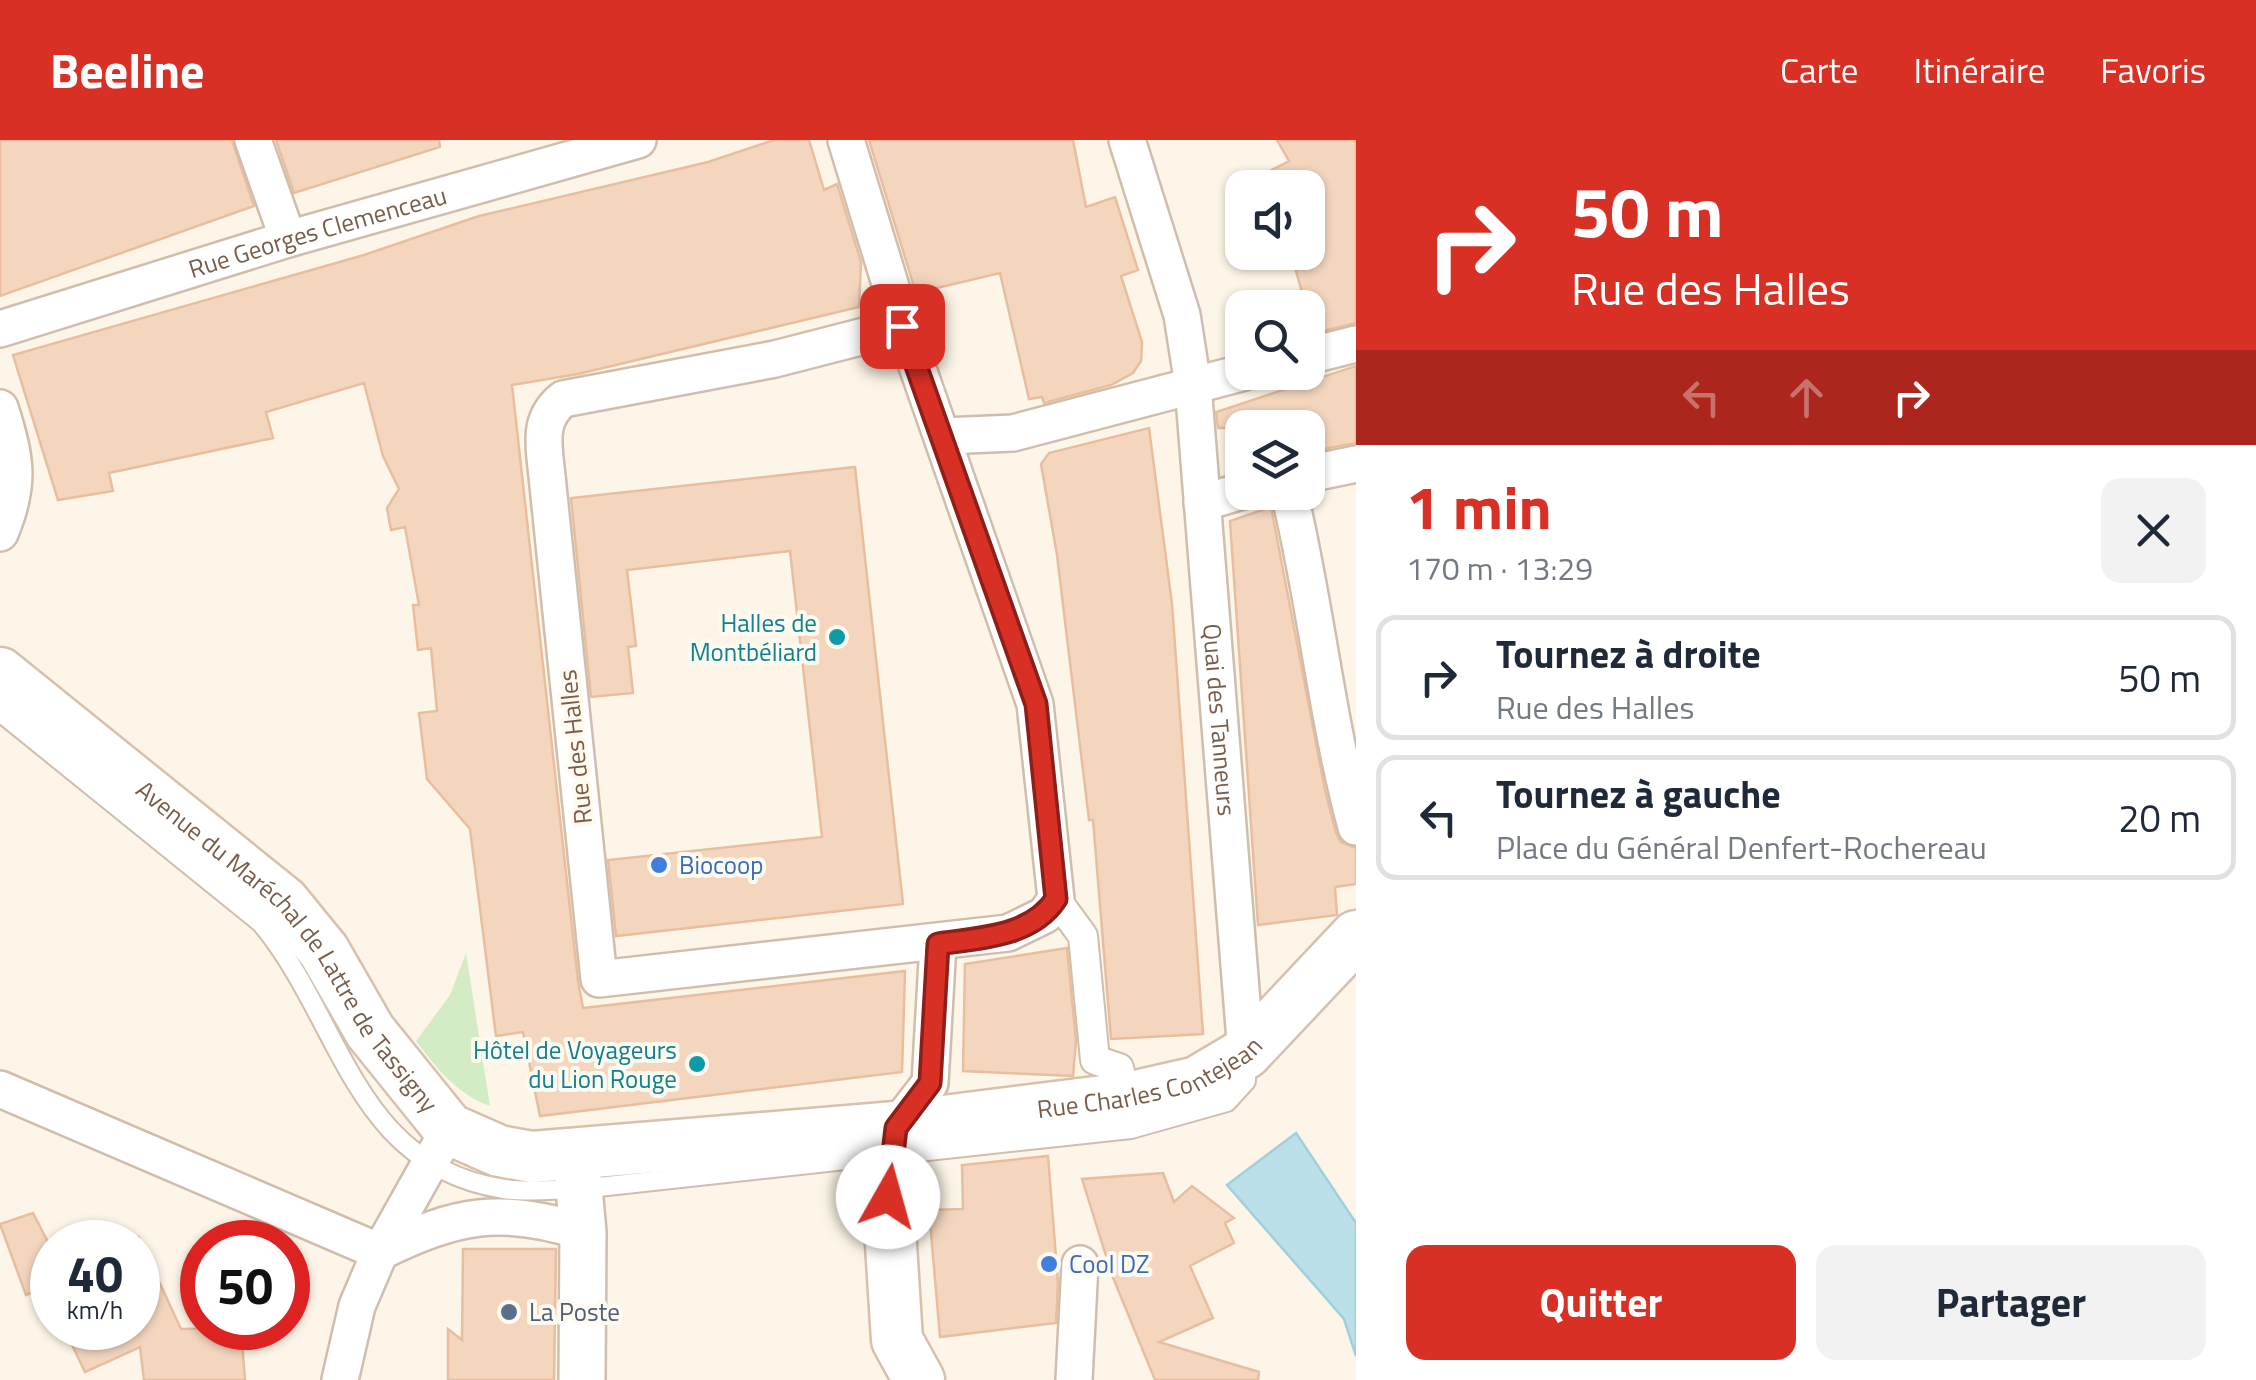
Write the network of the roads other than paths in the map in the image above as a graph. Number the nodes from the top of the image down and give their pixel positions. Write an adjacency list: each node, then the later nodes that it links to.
1 (252, 140): 5 (street)
2 (638, 140): 5 (street, Rue Georges Clemenceau)
3 (846, 140): 6 (street)
4 (1127, 140): 11 (street, Quai des Tanneurs)
5 (288, 238): 7 (street, Rue Georges Clemenceau)
6 (902, 326): 13 (street); 26 (street, Rue des Halles)
7 (0, 329)
8 (1356, 344): 9 (street)
9 (1325, 352)
10 (1225, 377): 11 (street)
11 (1193, 385): 13 (street); 17 (street, Quai des Tanneurs)
12 (0, 408): 19 (street)
13 (944, 436): 24 (street)
14 (1356, 464): 15 (street)
15 (1325, 470)
16 (1225, 496): 17 (street)
17 (1202, 503): 27 (street, Quai des Tanneurs)
18 (1293, 510): 22 (street)
19 (0, 533)
20 (0, 673): 31 (main road, Avenue du Maréchal de Lattre de Tassigny)
21 (0, 712): 31 (lane)
22 (1344, 735): 23 (street)
23 (1356, 827)
24 (1056, 899): 26 (street, Rue des Halles); 29 (street)
25 (1356, 936): 27 (main road, Rue Charles Contejean)
26 (938, 944): 30 (street)
27 (1246, 1053): 29 (main road, Rue Charles Contejean); 30 (lane)
28 (0, 1089): 33 (street)
29 (1126, 1098): 30 (main road, Rue Charles Contejean)
30 (895, 1140): 32 (main road, Avenue du Maréchal de Lattre de Tassigny); 37 (main road)
31 (439, 1146): 32 (main road, Avenue du Maréchal de Lattre de Tassigny); 33 (street)
32 (580, 1192): 33 (street); 36 (street)
33 (380, 1252): 35 (street)
34 (1080, 1264): 38 (street)
35 (340, 1380)
36 (582, 1380)
37 (920, 1380)
38 (1074, 1380)

